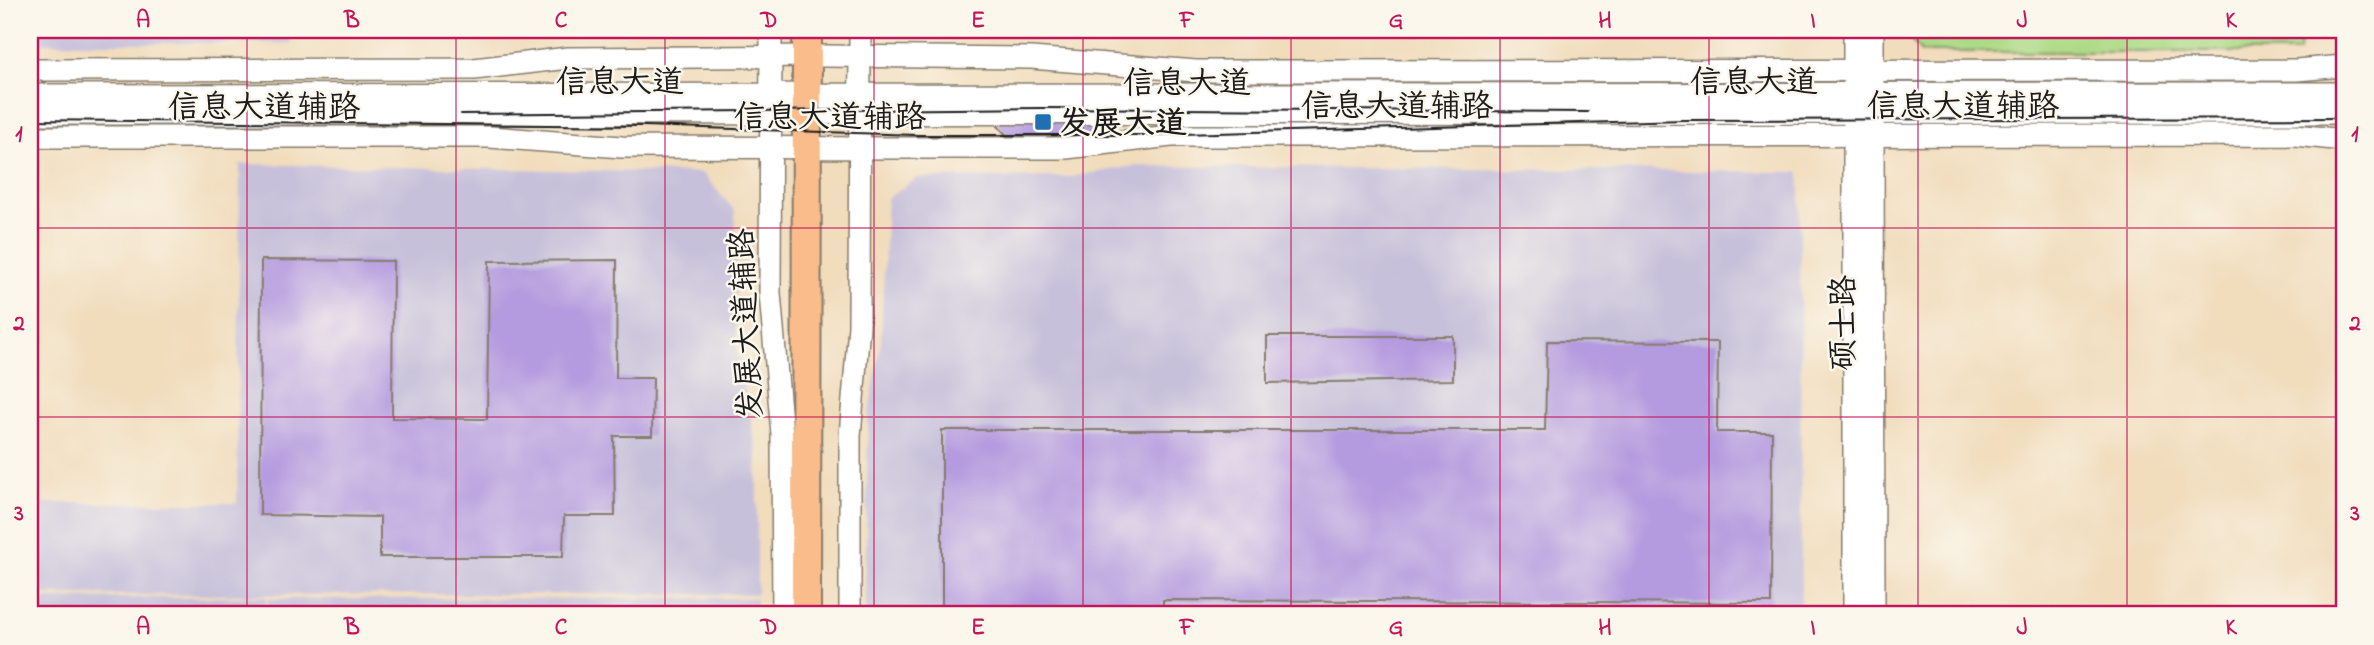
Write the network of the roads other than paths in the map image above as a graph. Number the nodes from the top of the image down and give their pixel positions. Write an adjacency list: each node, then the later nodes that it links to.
1 (771, 30): 6 (street, 发展大道辅路)
2 (860, 30): 7 (street)
3 (1854, 30): 10 (street, 硕士路)
4 (1873, 30): 10 (street, 硕士路)
5 (816, 43): 6 (street, 信息大道辅路); 7 (street, 信息大道辅路); 14 (main road)
6 (771, 56): 9 (street, 信息大道辅路); 13 (street, 发展大道辅路)
7 (860, 56): 10 (street, 信息大道辅路); 15 (street)
8 (2344, 66): 10 (street, 信息大道辅路)
9 (30, 70)
10 (1863, 71): 16 (street, 硕士路)
11 (2344, 93): 16 (street, 信息大道)
12 (30, 94): 13 (street, 信息大道)
13 (771, 103): 14 (street, 信息大道); 18 (street, 信息大道); 22 (street, 发展大道辅路)
14 (816, 103): 15 (street, 信息大道); 23 (main road)
15 (861, 103): 16 (street, 信息大道); 24 (street)
16 (1863, 103): 17 (street, 信息大道); 20 (street, 硕士路)
17 (2344, 113)
18 (30, 114)
19 (30, 137): 22 (street, 信息大道辅路)
20 (1863, 137): 21 (street, 信息大道辅路); 24 (street, 信息大道辅路); 29 (street, 硕士路); 30 (street, 硕士路)
21 (2344, 140)
22 (771, 148): 23 (street, 信息大道辅路); 25 (street, 发展大道辅路)
23 (816, 148): 24 (street, 信息大道辅路); 26 (main road); 27 (main road)
24 (862, 148): 28 (street)
25 (783, 615)
26 (806, 615)
27 (825, 615)
28 (850, 615)
29 (1854, 615)
30 (1874, 615)

